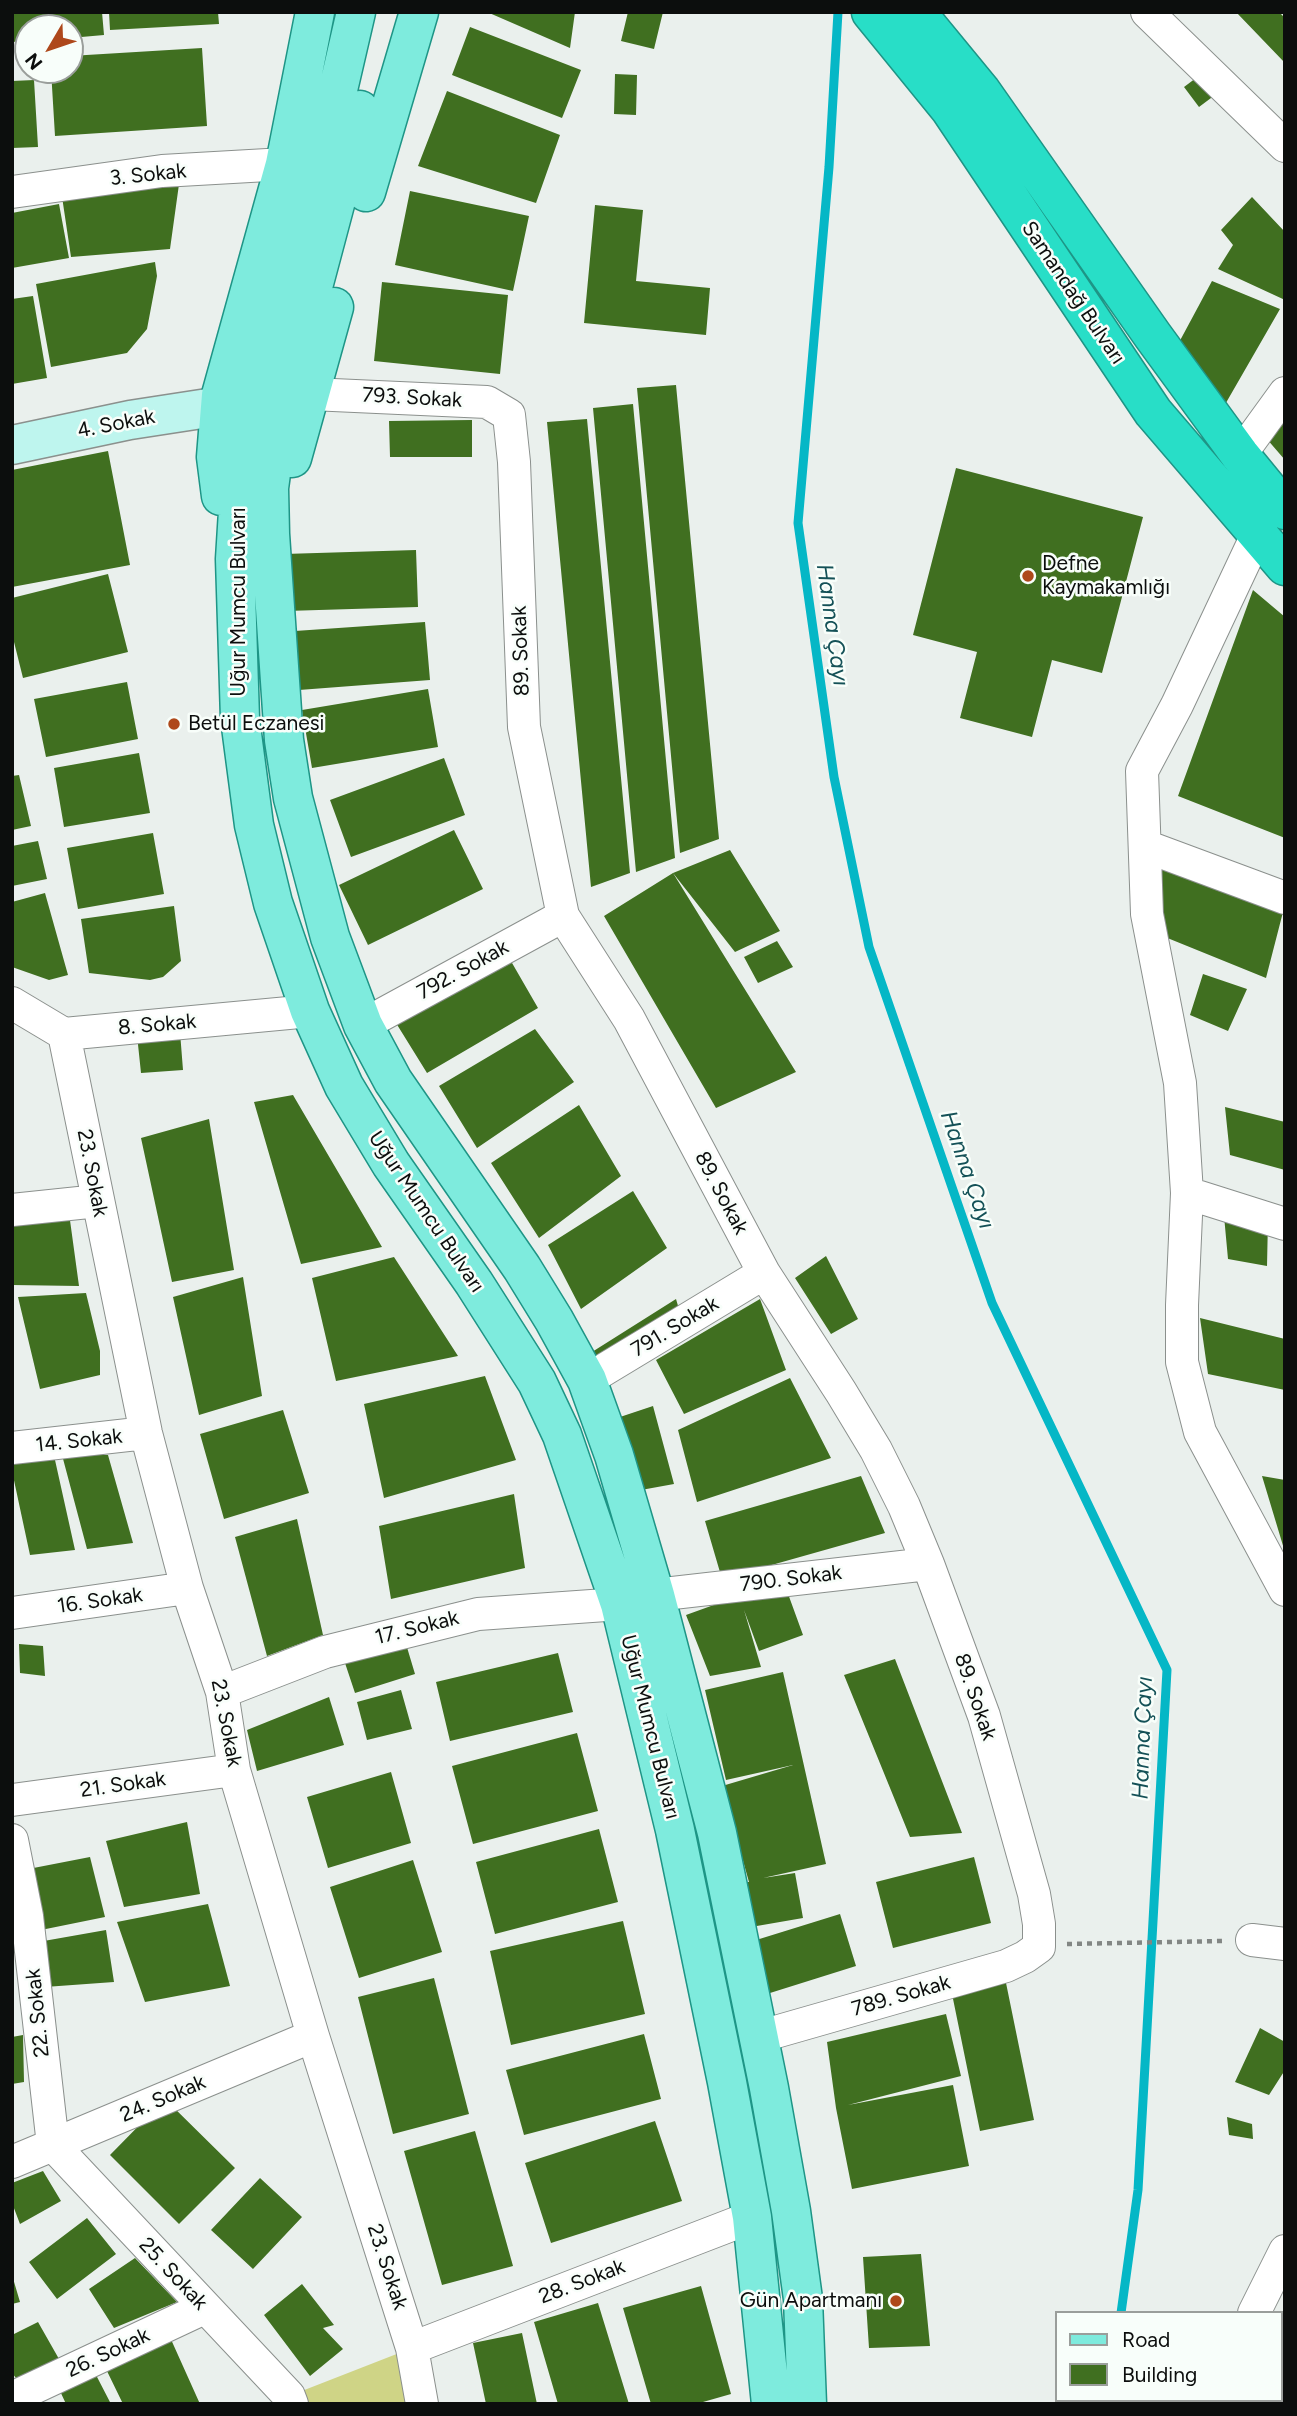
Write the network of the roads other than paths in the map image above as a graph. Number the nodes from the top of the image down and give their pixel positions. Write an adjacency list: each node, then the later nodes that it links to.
1 (314, 12): 10 (main road)
2 (356, 12): 20 (main road, Uğur Mumcu Bulvarı)
3 (383, 12): 19 (main road, Uğur Mumcu Bulvarı)
4 (419, 12): 13 (main road)
5 (871, 12): 8 (highway, Samandağ Bulvarı)
6 (916, 12): 8 (highway, Samandağ Bulvarı)
7 (1147, 12): 9 (street)
8 (965, 100): 17 (highway, Samandağ Bulvarı); 18 (highway, Samandağ Bulvarı)
9 (1285, 146)
10 (285, 164): 11 (street, 3. Sokak); 14 (main road)
11 (12, 192)
12 (1285, 393): 17 (street)
13 (311, 394): 15 (street, 793. Sokak); 19 (main road)
14 (220, 406): 16 (main road, 4. Sokak); 20 (main road)
15 (509, 415): 24 (street, 89. Sokak)
16 (12, 445)
17 (1240, 455): 18 (highway, Samandağ Bulvarı)
18 (1271, 523): 21 (highway, Samandağ Bulvarı); 22 (street)
19 (270, 534): 27 (main road, Uğur Mumcu Bulvarı)
20 (235, 559): 26 (main road, Uğur Mumcu Bulvarı)
21 (1285, 566)
22 (1145, 846): 23 (street); 29 (street)
23 (1285, 898)
24 (563, 916): 27 (street, 792. Sokak); 33 (street, 89. Sokak)
25 (12, 1003): 28 (street)
26 (310, 1012): 28 (street, 8. Sokak); 40 (main road, Uğur Mumcu Bulvarı)
27 (363, 1025): 34 (main road, Uğur Mumcu Bulvarı)
28 (64, 1034): 30 (street, 23. Sokak)
29 (1187, 1193): 32 (street); 39 (street)
30 (98, 1201): 31 (street); 35 (street, 23. Sokak)
31 (12, 1210)
32 (1285, 1224)
33 (764, 1273): 34 (street, 791. Sokak); 37 (street, 89. Sokak)
34 (587, 1380): 40 (main road, Uğur Mumcu Bulvarı)
35 (146, 1433): 36 (street, 14. Sokak); 38 (street, 23. Sokak)
36 (12, 1448)
37 (928, 1564): 40 (street, 790. Sokak); 48 (street, 89. Sokak)
38 (187, 1588): 41 (street, 16. Sokak); 42 (street, 23. Sokak)
39 (1285, 1590)
40 (638, 1600): 42 (street, 17. Sokak); 50 (main road, Uğur Mumcu Bulvarı); 53 (main road, Uğur Mumcu Bulvarı)
41 (12, 1613)
42 (222, 1692): 43 (street, 23. Sokak)
43 (234, 1770): 44 (street, 21. Sokak); 49 (street, 23. Sokak)
44 (12, 1800)
45 (12, 1840): 51 (street, 22. Sokak)
46 (1252, 1940): 47 (street)
47 (1285, 1944)
48 (1039, 1947): 50 (street, 789. Sokak)
49 (313, 2036): 51 (street, 24. Sokak); 57 (street, 23. Sokak)
50 (758, 2037): 62 (main road, Uğur Mumcu Bulvarı)
51 (53, 2145): 52 (street, 24. Sokak); 55 (street, 25. Sokak)
52 (12, 2162)
53 (752, 2217): 57 (street, 28. Sokak); 61 (main road, Uğur Mumcu Bulvarı)
54 (1285, 2251): 56 (street)
55 (204, 2308): 58 (street, 26. Sokak); 59 (street, 25. Sokak)
56 (1255, 2311)
57 (412, 2348): 60 (street, 23. Sokak)
58 (12, 2398)
59 (292, 2404)
60 (422, 2404)
61 (771, 2404)
62 (807, 2404)

